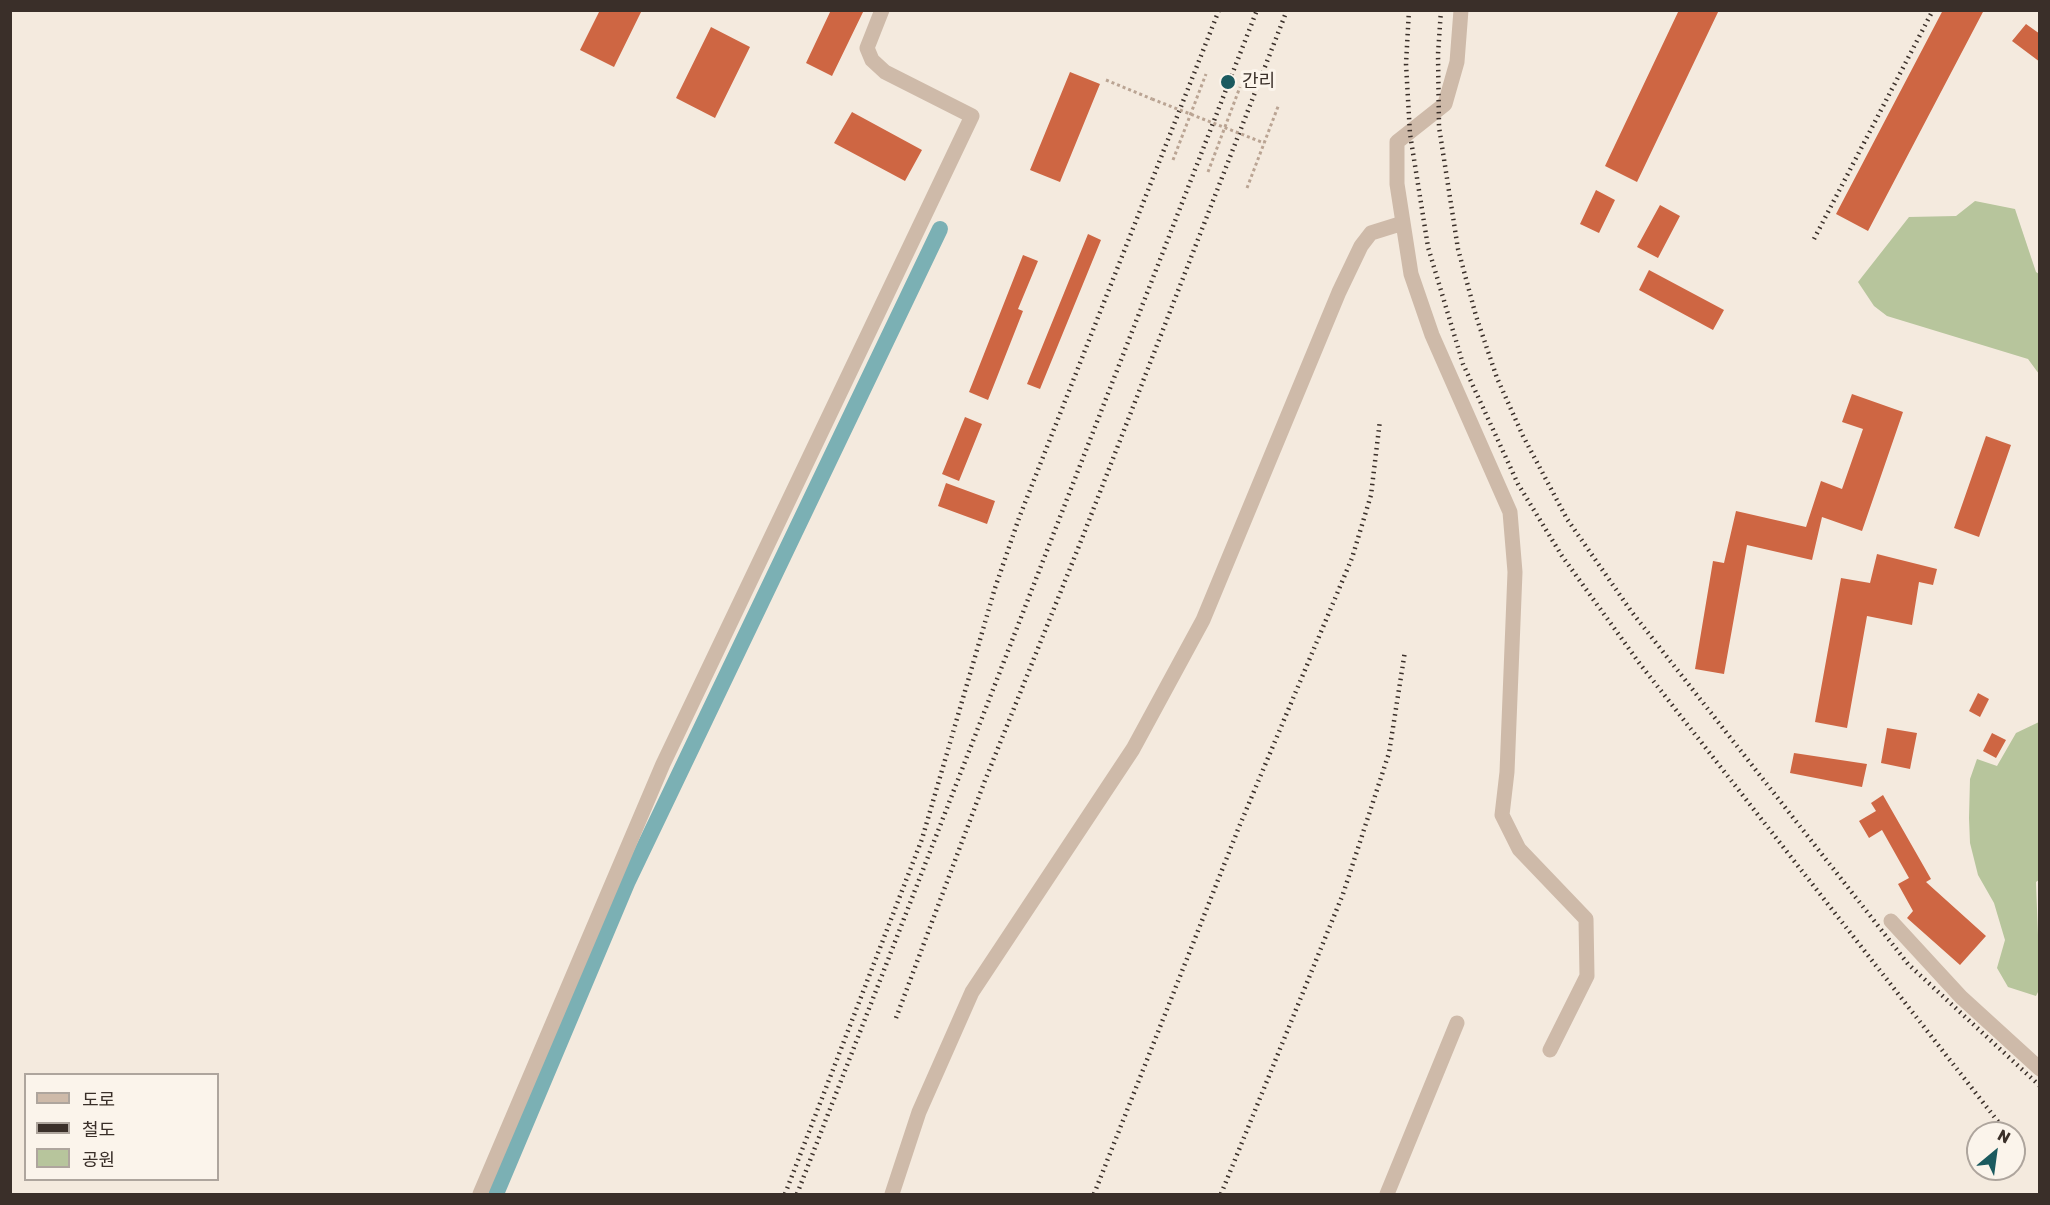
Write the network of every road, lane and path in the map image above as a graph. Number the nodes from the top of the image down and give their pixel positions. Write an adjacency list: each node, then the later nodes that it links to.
1 (882, 10): 18 (street)
2 (1461, 10): 13 (street)
3 (1206, 74): 7 (path)
4 (1106, 80): 7 (path, bridge)
5 (1240, 87): 8 (path)
6 (1279, 104): 9 (path)
7 (1191, 114): 8 (path, bridge); 10 (path)
8 (1225, 128): 9 (path, bridge); 11 (path)
9 (1264, 143): 12 (path)
10 (1173, 160)
11 (1208, 172)
12 (1246, 188)
13 (1403, 223): 16 (street); 19 (street)
14 (1891, 921): 17 (street)
15 (1457, 1023): 20 (street)
16 (1550, 1050)
17 (2040, 1069)
18 (480, 1194)
19 (892, 1194)
20 (1387, 1194)

